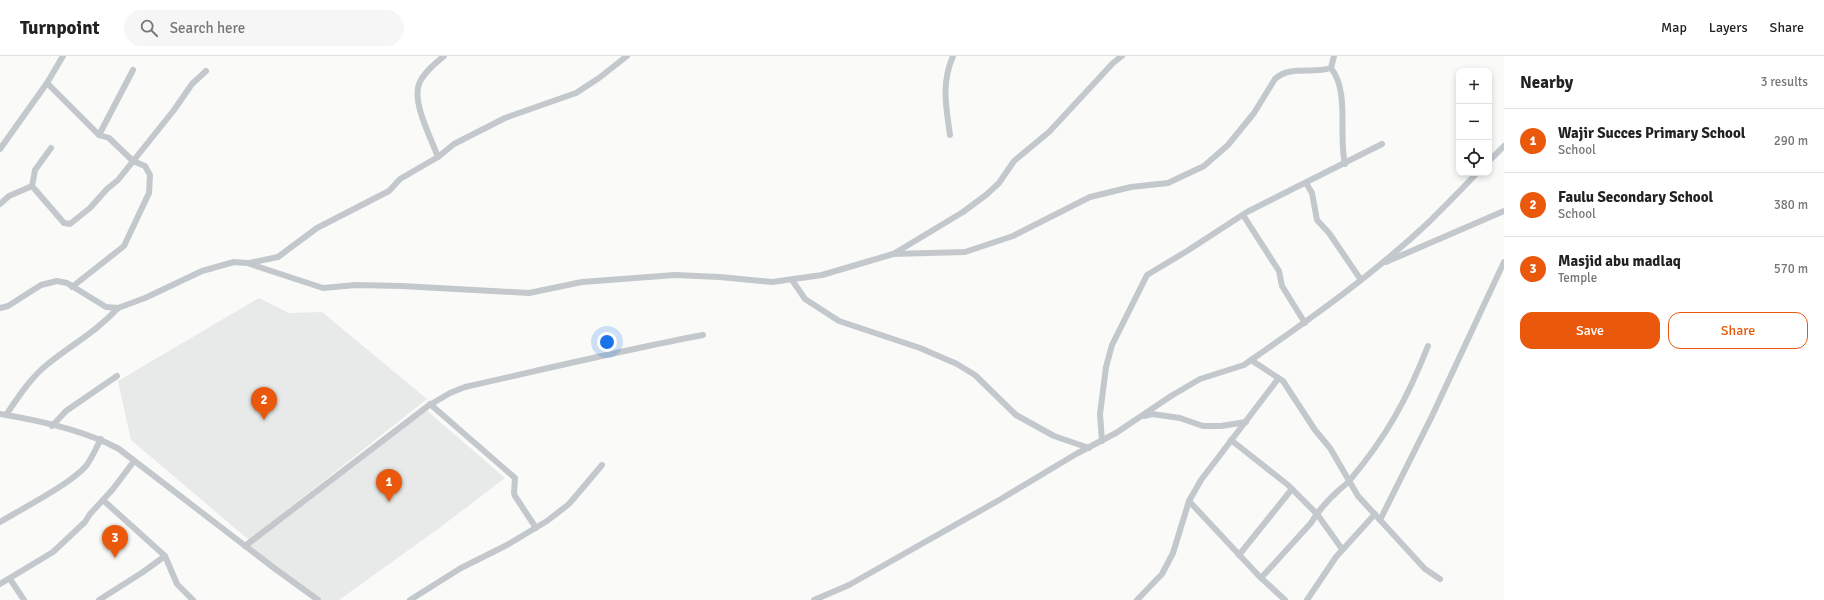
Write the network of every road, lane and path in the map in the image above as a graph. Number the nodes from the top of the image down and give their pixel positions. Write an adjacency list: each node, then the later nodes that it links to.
1 (63, 56): 10 (street)
2 (444, 56): 17 (street)
3 (628, 56): 17 (street)
4 (953, 56): 12 (street)
5 (1122, 56): 27 (street)
6 (1334, 56): 7 (street)
7 (1331, 68): 20 (street); 27 (street)
8 (133, 70): 11 (street)
9 (206, 71): 19 (street)
10 (47, 83): 11 (street); 16 (street)
11 (99, 135): 19 (street)
12 (950, 135)
13 (1382, 144): 20 (street)
14 (1504, 146): 18 (street)
15 (51, 148): 23 (street)
16 (0, 149)
17 (438, 157): 29 (street)
18 (1492, 158)
19 (133, 161): 23 (street); 33 (street)
20 (1345, 164): 22 (street)
21 (1474, 176): 30 (street)
22 (1306, 183): 26 (street); 32 (street)
23 (32, 186): 24 (street)
24 (0, 204)
25 (1504, 211): 30 (street)
26 (1243, 215): 36 (street); 48 (street)
27 (893, 254): 31 (street)
28 (1504, 262): 59 (street)
29 (247, 263): 31 (street); 35 (street)
30 (1381, 264): 32 (street)
31 (792, 280): 50 (street)
32 (1361, 280): 36 (street)
33 (72, 287): 34 (street); 35 (street)
34 (0, 308)
35 (118, 308): 43 (street)
36 (1305, 323): 39 (street)
37 (703, 335): 42 (street)
38 (1428, 346): 53 (street)
39 (1251, 360): 41 (street); 44 (street)
40 (117, 376): 46 (street)
41 (1278, 379): 45 (street); 53 (street)
42 (430, 404): 61 (street); 62 (street)
43 (3, 414): 46 (street)
44 (1136, 419): 45 (street); 48 (street)
45 (1246, 422): 49 (street)
46 (52, 426): 47 (street)
47 (101, 439): 51 (street); 60 (street)
48 (1102, 440): 50 (street)
49 (1231, 440): 54 (street); 56 (street)
50 (1089, 448): 75 (street)
51 (134, 461): 55 (street); 62 (street)
52 (602, 465): 61 (street)
53 (1349, 482): 57 (street); 58 (street)
54 (1292, 489): 57 (street); 65 (street)
55 (103, 500): 64 (street); 67 (street)
56 (1189, 501): 65 (street); 76 (street)
57 (1317, 514): 63 (street); 66 (street)
58 (1375, 514): 59 (street); 63 (street)
59 (1380, 520): 68 (street)
60 (0, 522)
61 (536, 528): 74 (street)
62 (245, 546): 73 (street)
63 (1342, 550): 78 (street)
64 (164, 556): 71 (street); 72 (street)
65 (1239, 556): 66 (street)
66 (1261, 578): 77 (street)
67 (10, 579): 69 (street); 70 (street)
68 (1440, 580)
69 (0, 584)
70 (24, 600)
71 (99, 600)
72 (193, 600)
73 (318, 600)
74 (410, 600)
75 (814, 600)
76 (1137, 600)
77 (1285, 600)
78 (1307, 600)

